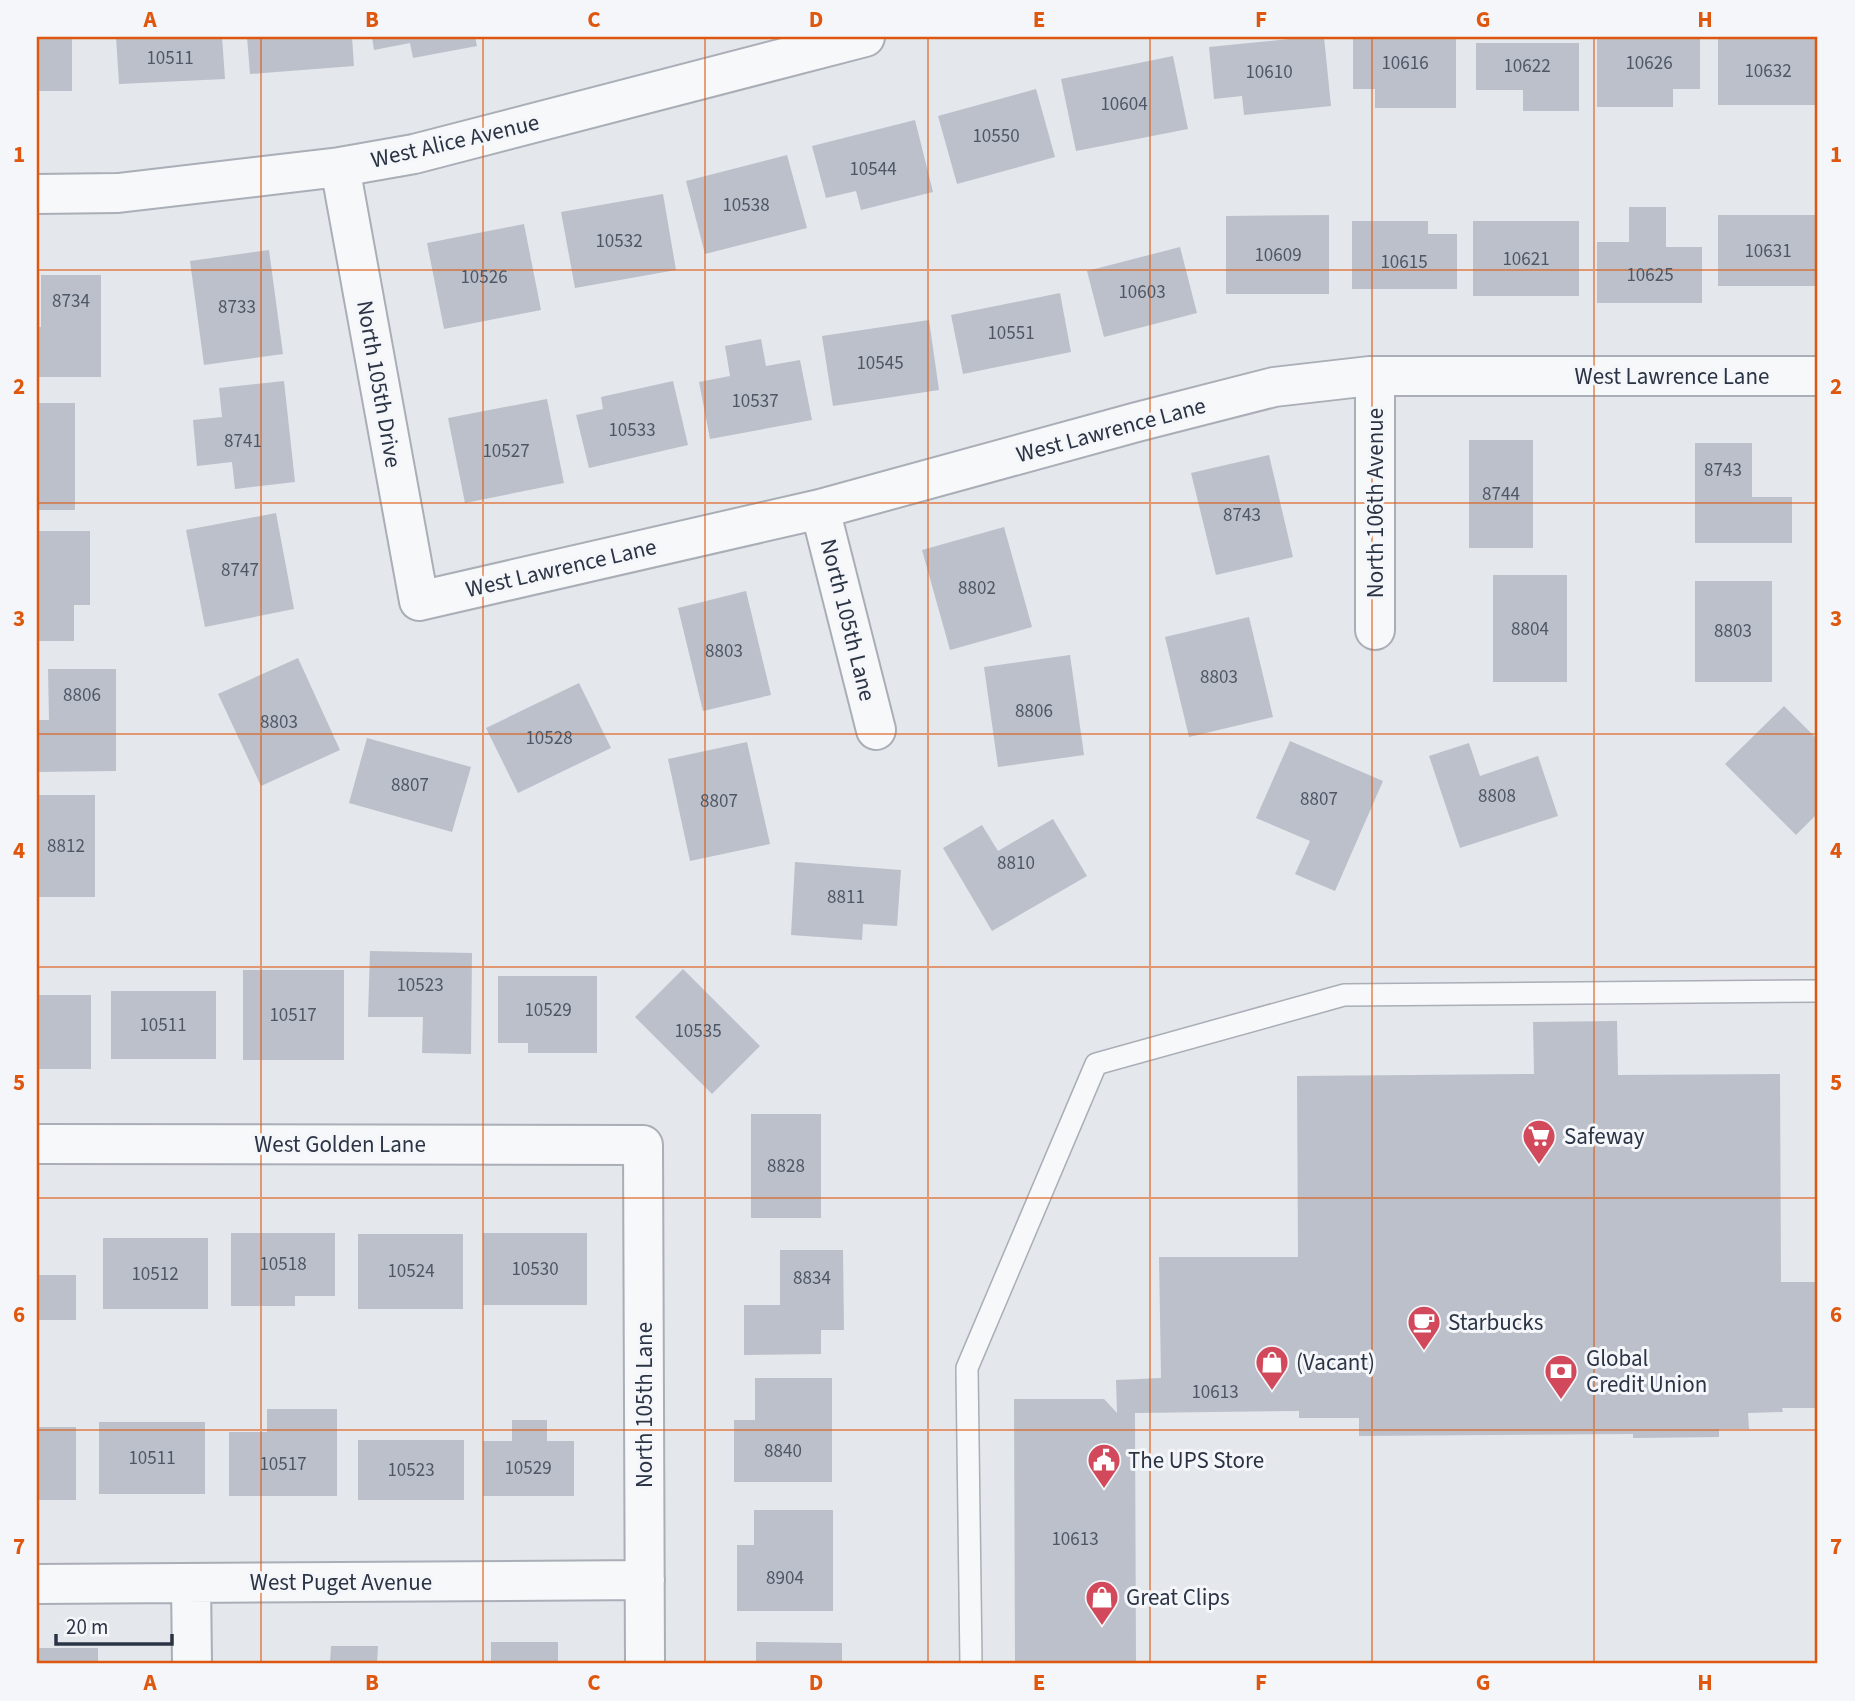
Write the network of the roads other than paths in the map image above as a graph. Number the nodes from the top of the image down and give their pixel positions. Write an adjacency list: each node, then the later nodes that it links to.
1 (864, 37): 2 (street, West Alice Avenue)
2 (340, 167): 3 (street, West Alice Avenue); 7 (street, North 105th Drive)
3 (37, 194)
4 (1375, 376): 5 (street, West Lawrence Lane); 6 (street, West Lawrence Lane); 8 (street, North 106th Avenue)
5 (1818, 376)
6 (820, 509): 7 (street, West Lawrence Lane); 9 (street, North 105th Lane)
7 (419, 601)
8 (1375, 631)
9 (876, 730)
10 (1818, 991): 18 (lane)
11 (37, 1144): 12 (street, West Golden Lane)
12 (643, 1145): 13 (street, North 105th Lane)
13 (645, 1580): 14 (street, West Puget Avenue); 17 (street, North 105th Lane)
14 (191, 1583): 15 (street, West Puget Avenue); 16 (street)
15 (37, 1584)
16 (192, 1664)
17 (645, 1664)
18 (971, 1664)

